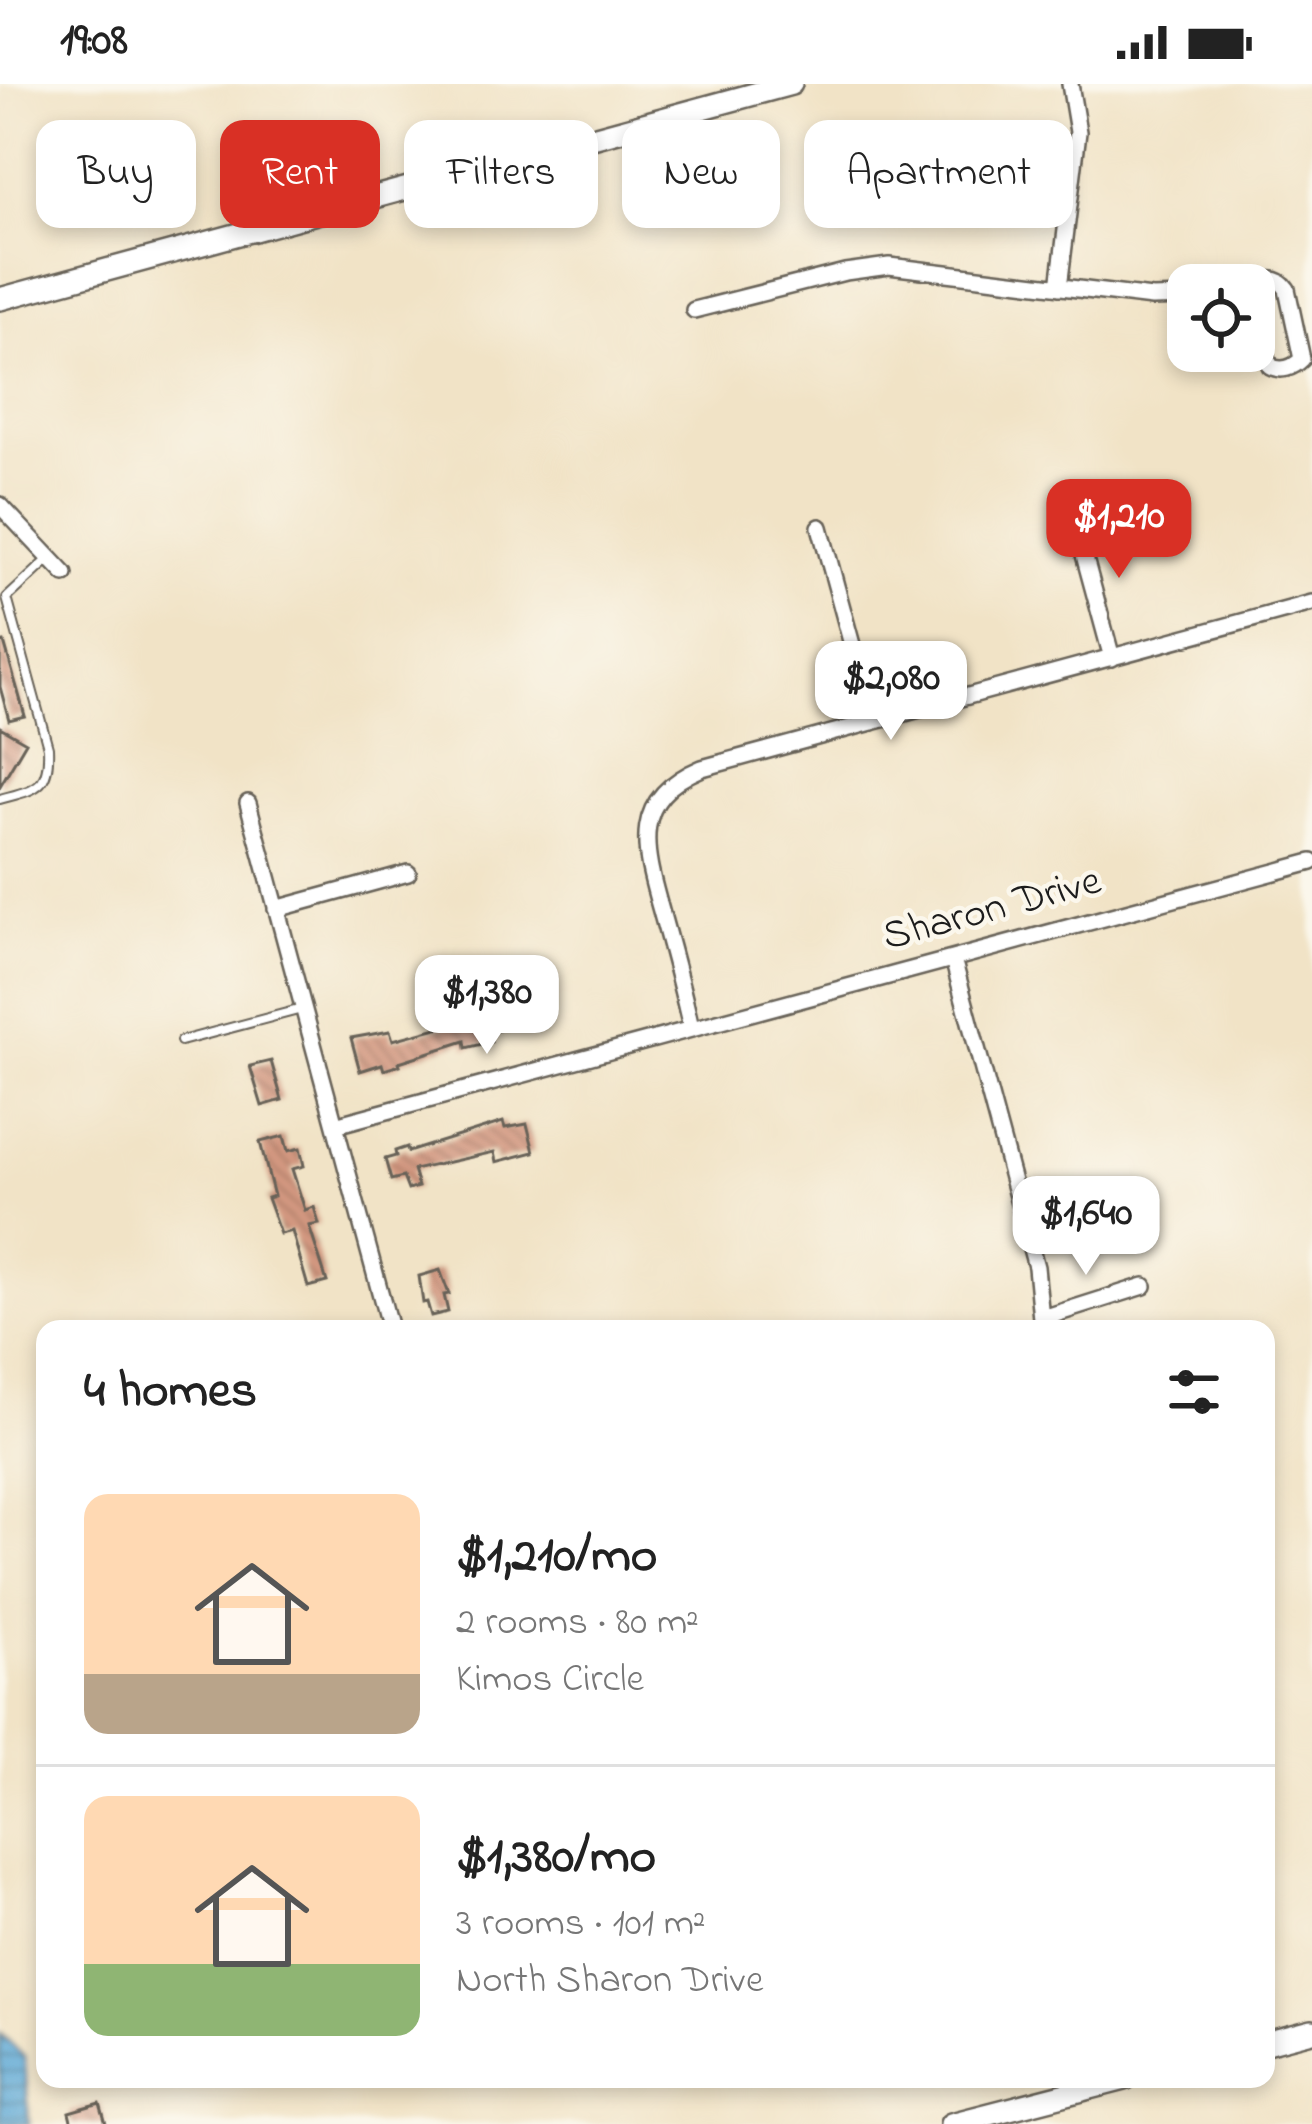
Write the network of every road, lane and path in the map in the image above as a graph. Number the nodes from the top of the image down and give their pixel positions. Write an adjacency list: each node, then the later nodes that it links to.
1 (791, 84): 6 (street)
2 (1070, 84): 4 (street)
3 (1275, 280): 8 (street)
4 (1059, 287): 5 (street); 7 (street)
5 (1167, 298)
6 (0, 299)
7 (694, 310)
8 (1275, 369)
9 (0, 505): 12 (street)
10 (1074, 518): 16 (street)
11 (820, 527): 17 (street)
12 (50, 558): 13 (street); 14 (lane)
13 (65, 574)
14 (3, 599): 18 (lane)
15 (1312, 603): 16 (street)
16 (1112, 658): 17 (street)
17 (873, 722): 25 (street)
18 (0, 799)
19 (248, 803): 22 (street)
20 (1312, 862): 23 (street, Sharon Drive)
21 (408, 873): 22 (street)
22 (276, 909): 24 (street)
23 (952, 958): 25 (street, Sharon Drive); 30 (street)
24 (303, 1009): 26 (lane); 27 (street)
25 (692, 1028): 27 (street, Sharon Drive)
26 (182, 1041)
27 (335, 1125): 29 (street)
28 (1144, 1286): 31 (street)
29 (388, 1320)
30 (1042, 1320)
31 (1053, 1320)
32 (1312, 2031): 33 (street)
33 (1275, 2041)
34 (1090, 2088): 35 (street)
35 (951, 2124)

